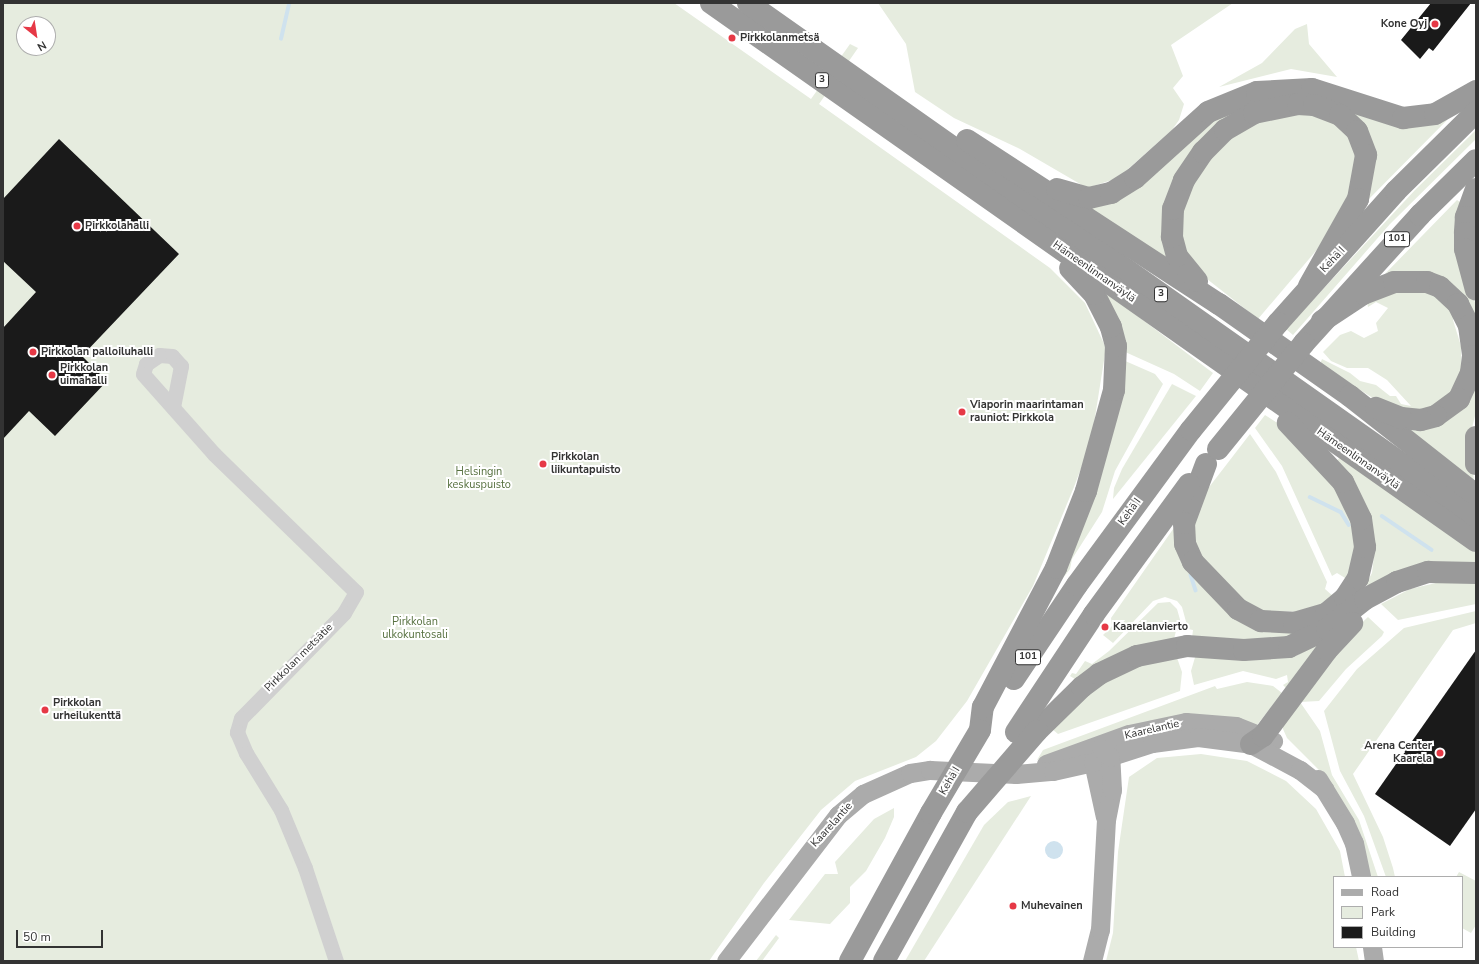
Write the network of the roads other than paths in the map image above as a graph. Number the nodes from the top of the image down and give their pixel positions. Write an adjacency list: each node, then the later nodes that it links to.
1 (711, 3): 9 (highway, Hämeenlinnanväylä / 3)
2 (748, 3): 3 (highway, Hämeenlinnanväylä / 3)
3 (847, 72): 7 (highway); 21 (highway, Hämeenlinnanväylä / 3)
4 (1476, 91): 7 (highway)
5 (1476, 112): 10 (highway, Kehä I / 101)
6 (1476, 160): 13 (highway, 101)
7 (1006, 164): 12 (highway)
8 (1476, 189): 11 (highway)
9 (983, 195): 14 (highway, Hämeenlinnanväylä / 3); 25 (highway)
10 (1309, 286): 12 (highway); 25 (highway, Kehä I / 101, bridge)
11 (1476, 290)
12 (1219, 304): 15 (highway)
13 (1322, 321): 15 (highway); 18 (highway, 101, bridge)
14 (1266, 394): 18 (highway); 22 (highway, Hämeenlinnanväylä / 3)
15 (1350, 396): 20 (highway)
16 (173, 407): 31 (street, Pirkkolan metsätie)
17 (1476, 437): 19 (highway)
18 (1212, 456): 26 (highway, 101)
19 (1476, 464)
20 (1476, 495)
21 (1476, 516)
22 (1476, 541)
23 (1476, 573): 24 (highway)
24 (1384, 589): 26 (highway); 27 (highway)
25 (980, 730): 33 (highway, Kehä I / 101, bridge)
26 (1026, 732): 34 (highway, 101, bridge)
27 (1257, 740): 28 (main road, Kaarelantie); 29 (main road, Kaarelantie)
28 (1100, 755): 32 (main road, Kaarelantie); 35 (main road)
29 (1361, 876)
30 (1372, 948): 36 (main road)
31 (336, 961)
32 (726, 961)
33 (850, 961)
34 (884, 961)
35 (1092, 961)
36 (1374, 961)

